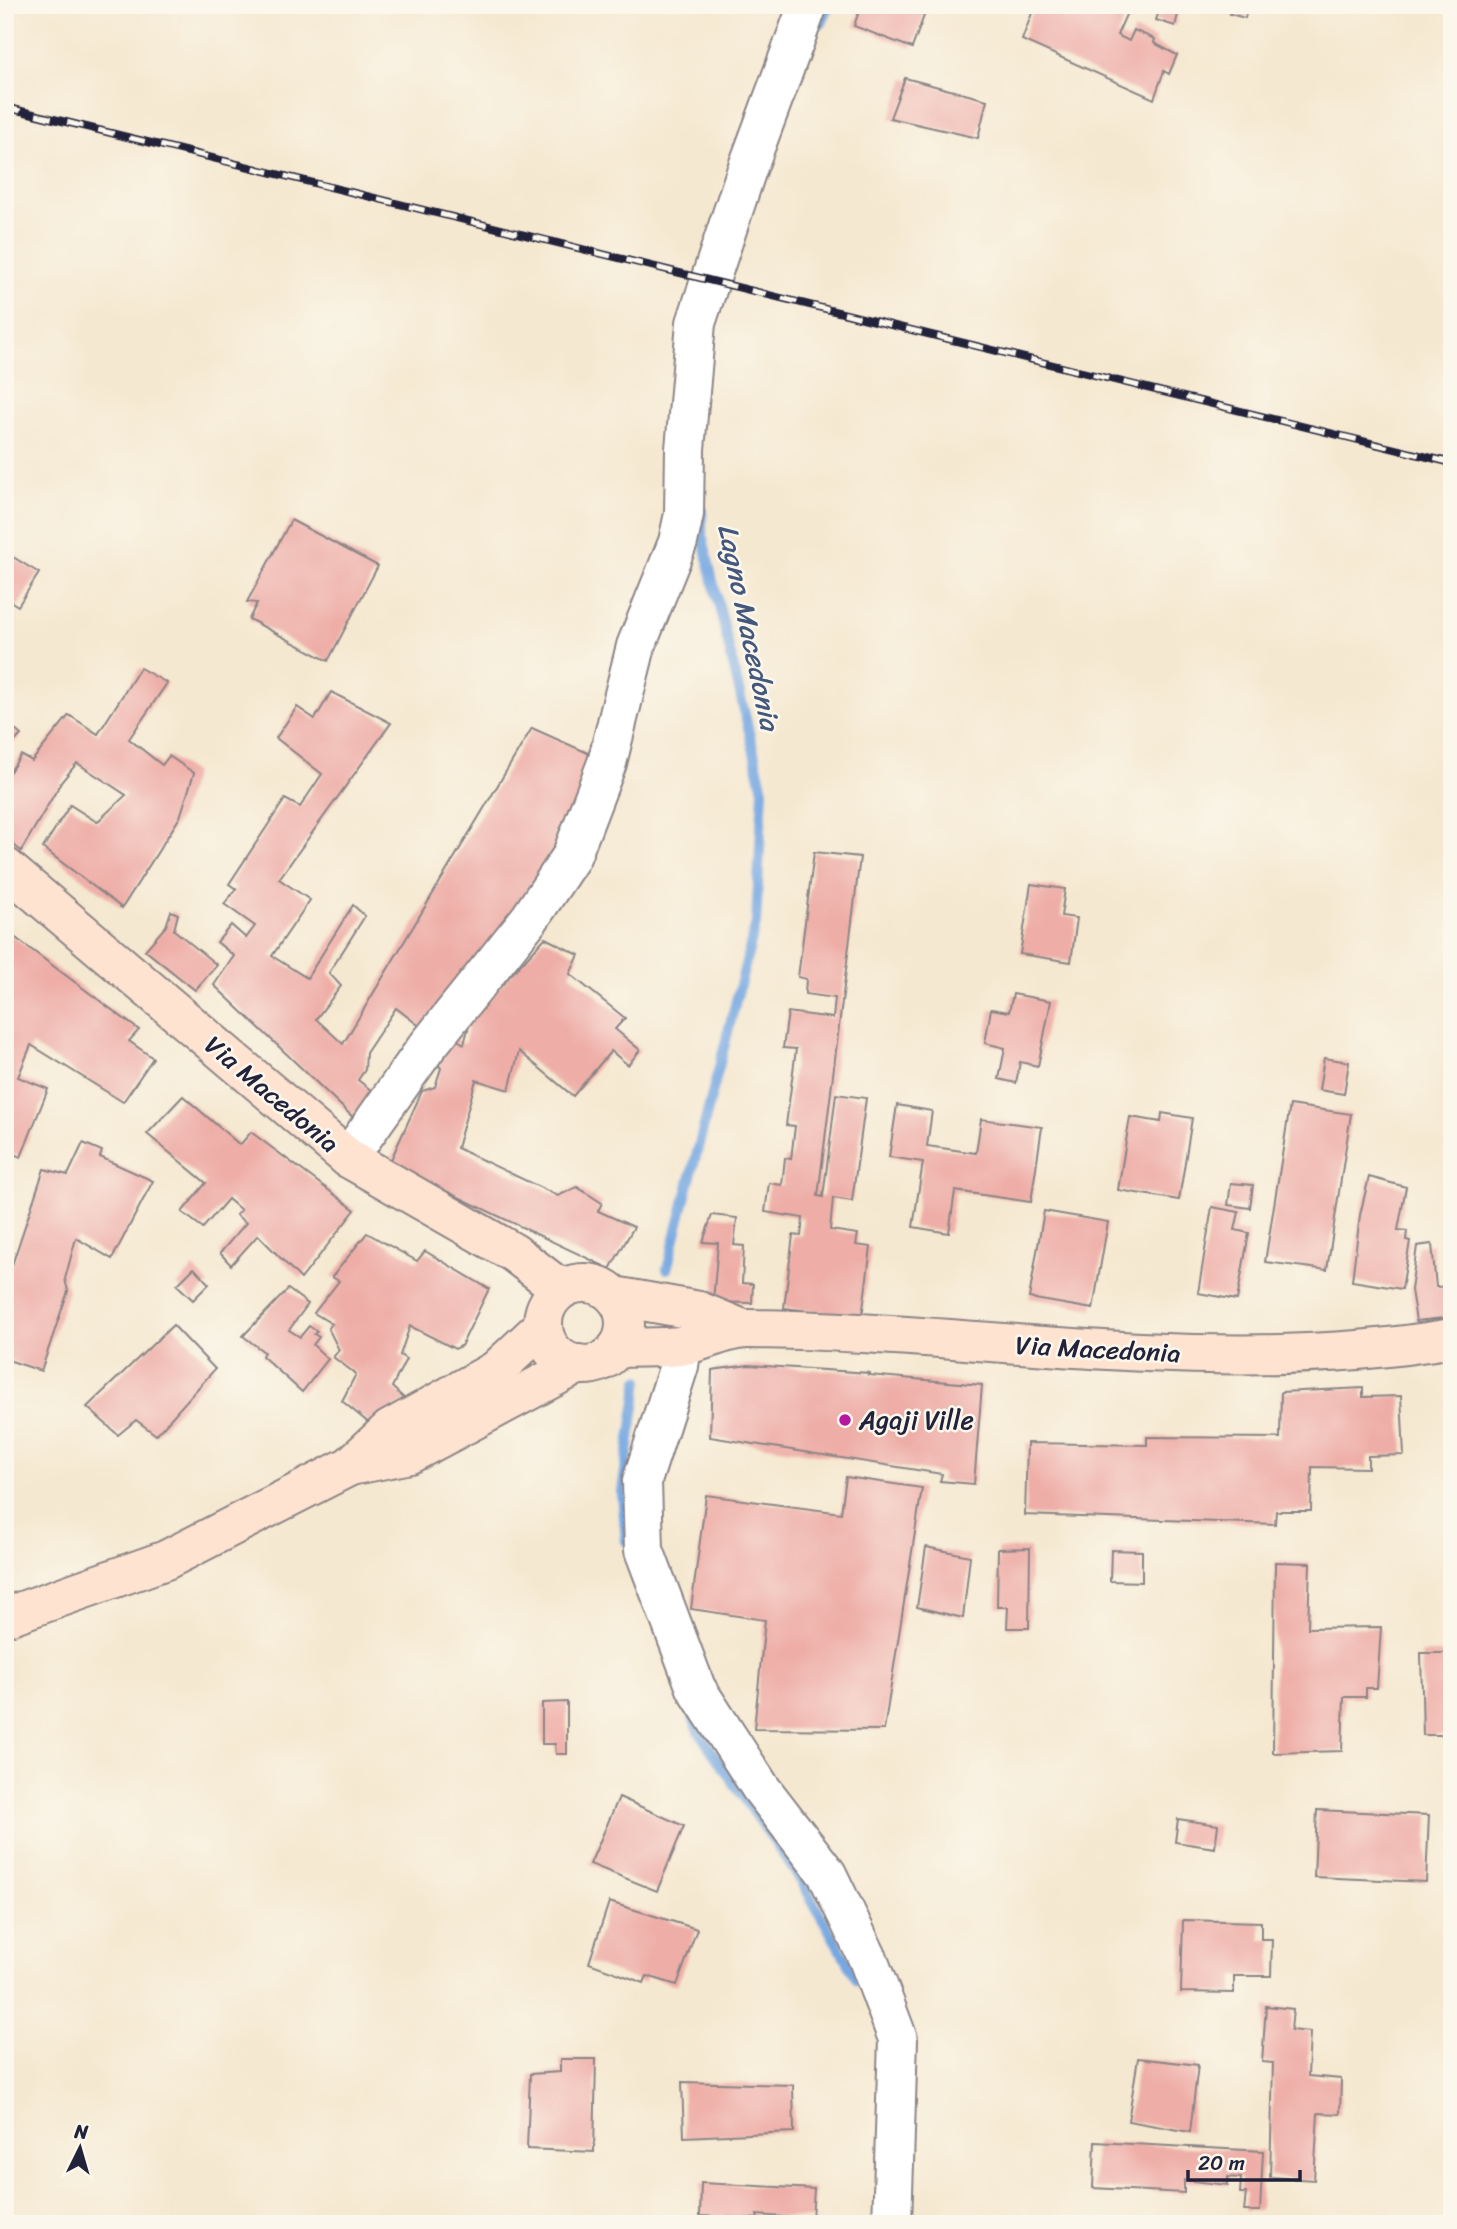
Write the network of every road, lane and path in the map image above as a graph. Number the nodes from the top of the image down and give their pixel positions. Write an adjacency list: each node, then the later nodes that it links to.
1 (808, 5): 3 (street)
2 (5, 867): 3 (main road, Via Macedonia)
3 (348, 1158): 4 (main road, Via Macedonia)
4 (562, 1289): 5 (main road); 6 (main road)
5 (614, 1296): 7 (main road, Via Macedonia); 10 (main road)
6 (543, 1326): 11 (main road); 12 (main road)
7 (743, 1329): 8 (main road, Via Macedonia); 9 (main road, Via Macedonia)
8 (1452, 1338)
9 (682, 1346): 10 (main road, Via Macedonia); 14 (street)
10 (617, 1348): 11 (main road)
11 (579, 1364): 12 (main road)
12 (350, 1466): 13 (main road)
13 (5, 1618)
14 (892, 2224)

